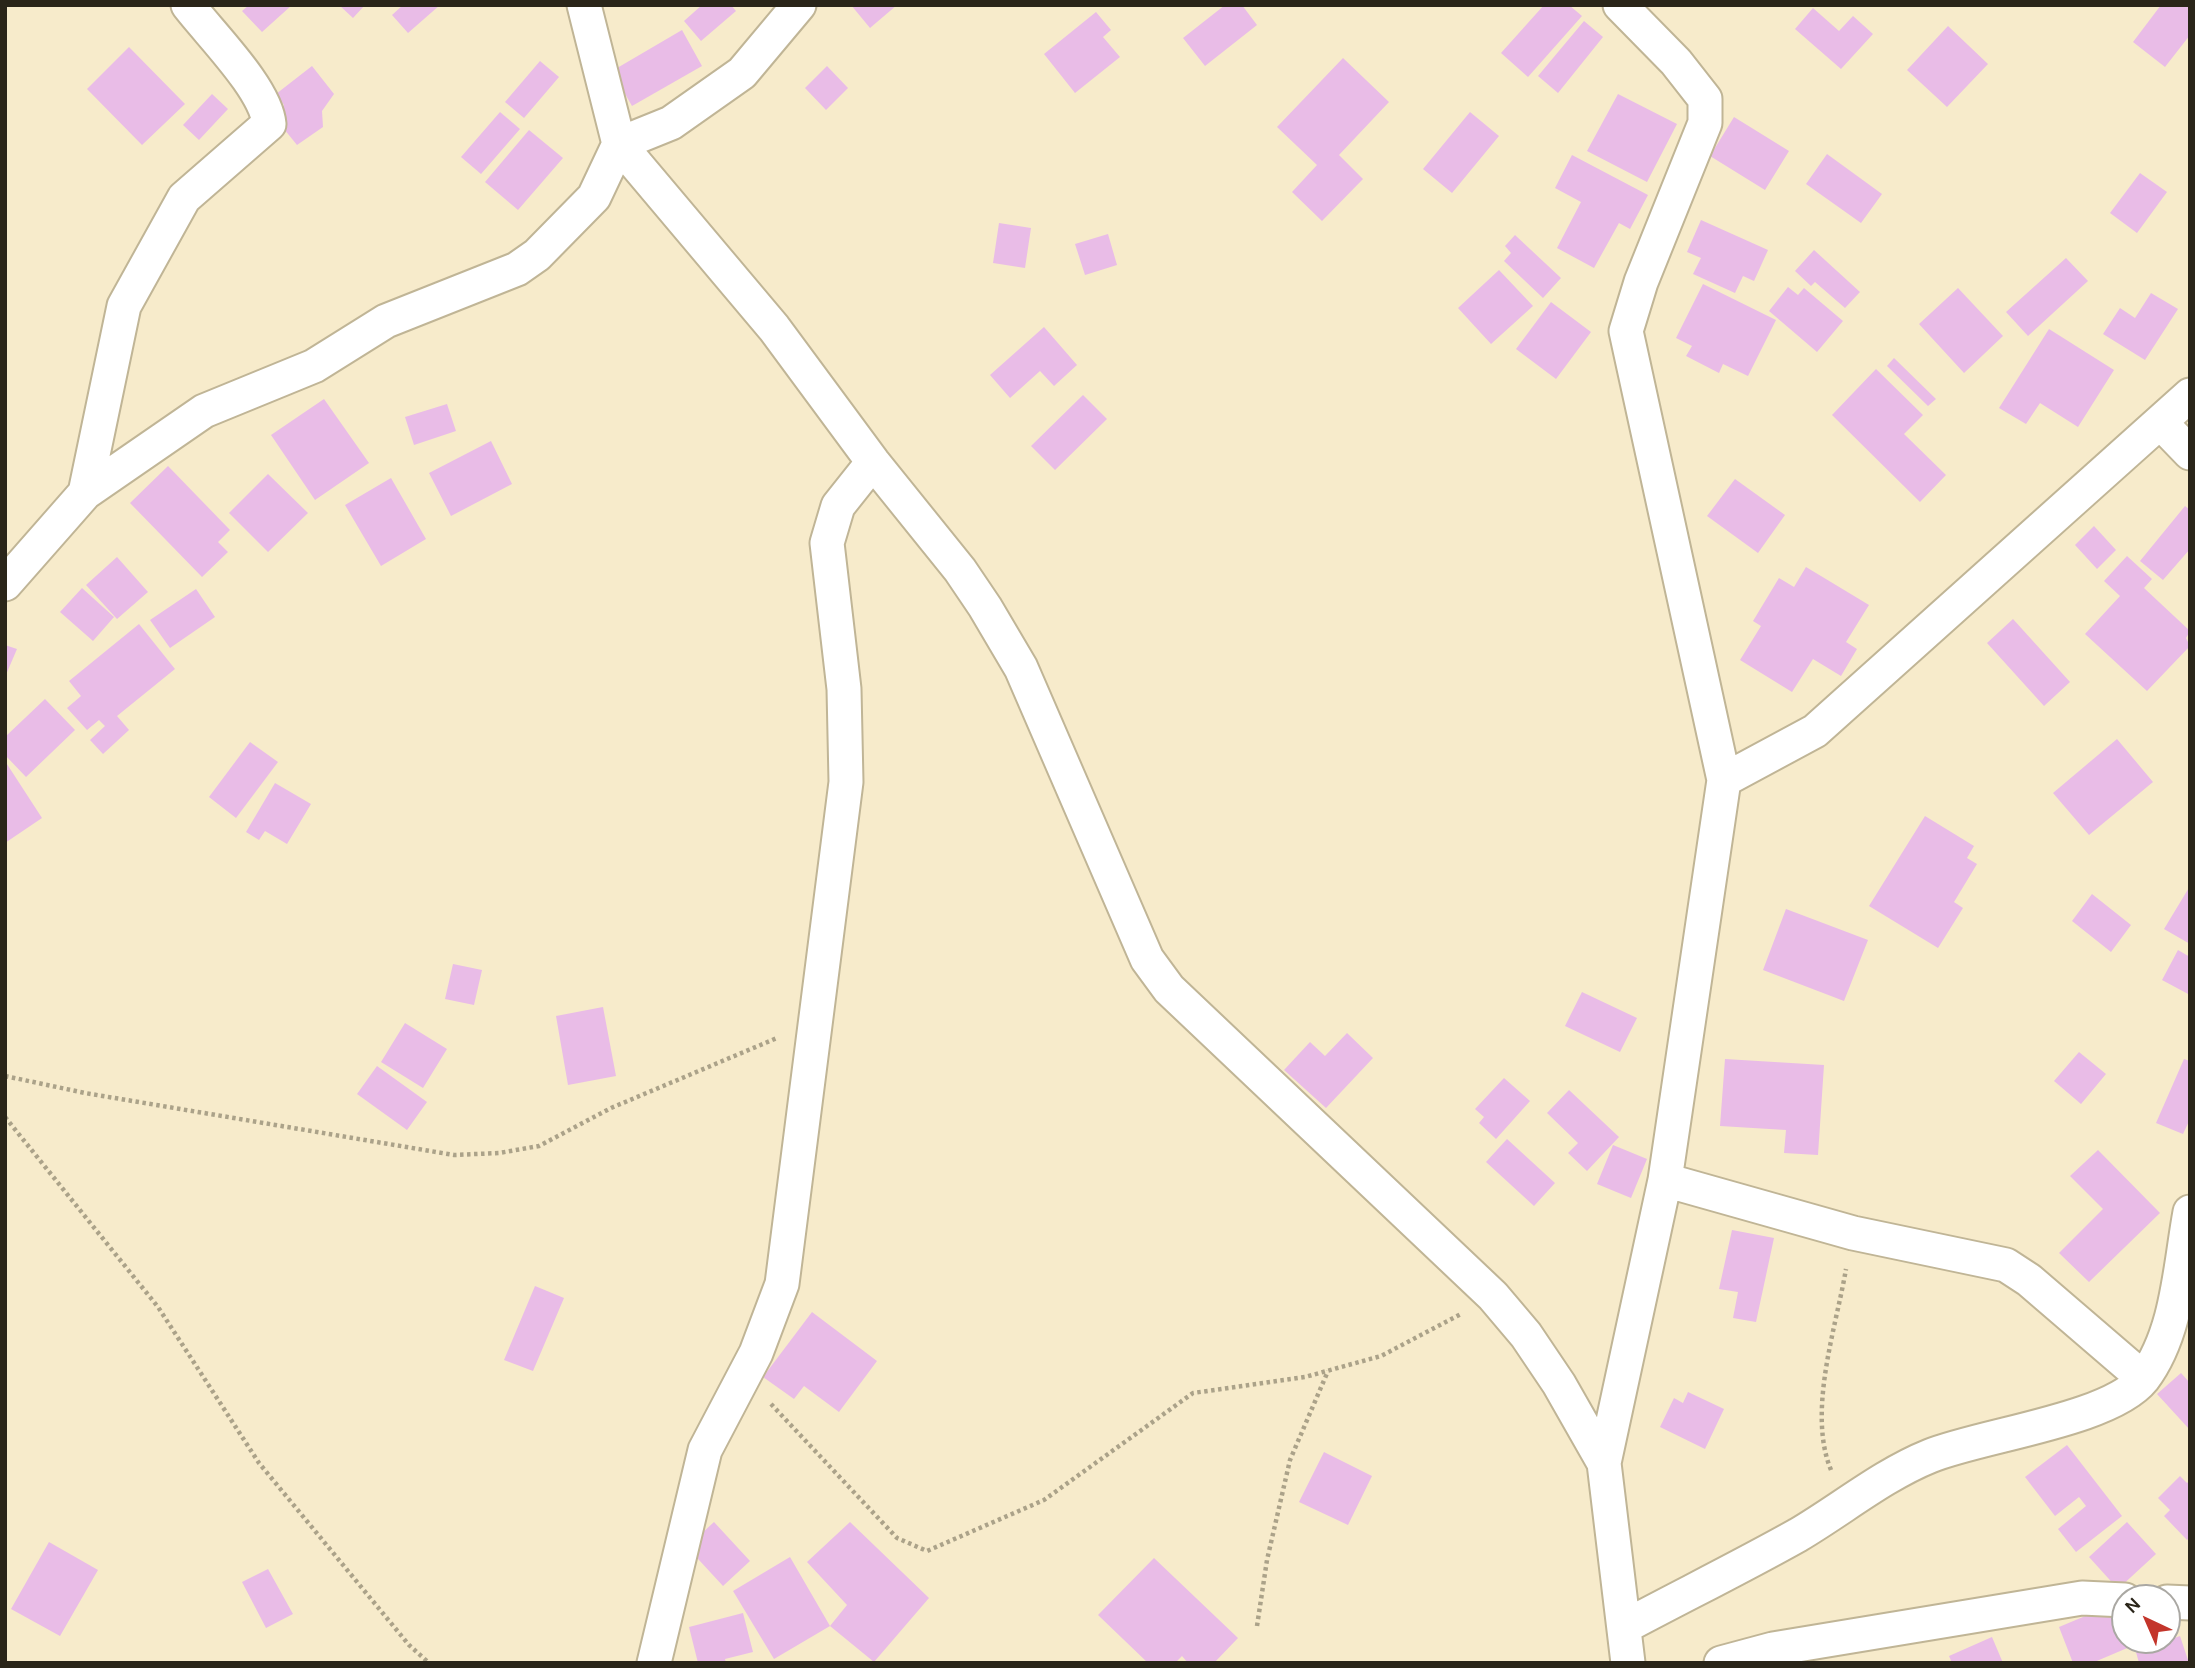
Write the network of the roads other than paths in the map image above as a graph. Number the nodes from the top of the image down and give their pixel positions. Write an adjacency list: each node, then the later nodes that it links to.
1 (188, 5): 10 (street)
2 (584, 5): 5 (street)
3 (799, 5): 5 (street)
4 (1620, 5): 12 (street)
5 (619, 144): 9 (street); 10 (street)
6 (2190, 395): 7 (street)
7 (2161, 423): 8 (street); 12 (street)
8 (2190, 453)
9 (873, 463): 16 (street); 19 (street)
10 (85, 493): 11 (street)
11 (5, 584)
12 (1724, 780): 13 (street)
13 (1665, 1180): 15 (street); 16 (street)
14 (2190, 1212): 15 (street)
15 (2143, 1378): 18 (street)
16 (1604, 1463): 18 (street)
17 (2111, 1599): 21 (street)
18 (1624, 1627): 20 (street)
19 (654, 1663)
20 (1628, 1663)
21 (1721, 1663)

